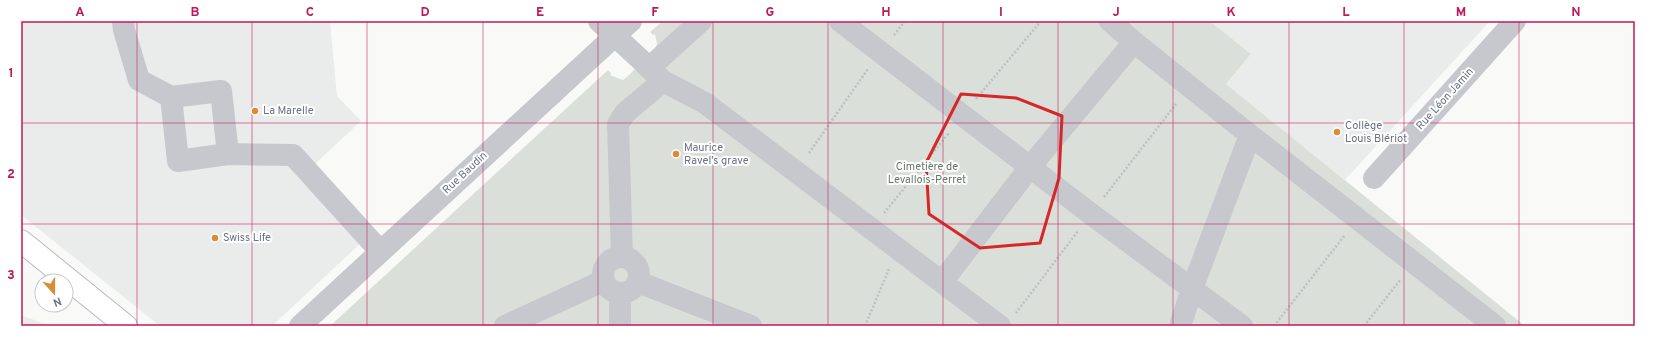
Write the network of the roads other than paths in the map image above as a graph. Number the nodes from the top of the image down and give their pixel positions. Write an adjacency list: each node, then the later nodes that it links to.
1 (123, 21): 11 (street)
2 (599, 21): 8 (street)
3 (631, 21): 8 (street, Rue Baudin)
4 (701, 21): 10 (street)
5 (840, 21): 14 (street)
6 (1110, 21): 9 (street)
7 (1515, 21): 15 (street, Rue Léon Jamin)
8 (615, 36): 10 (street); 17 (street, Rue Baudin)
9 (1134, 42): 12 (street); 14 (street)
10 (650, 69): 18 (street); 20 (street)
11 (172, 97): 13 (street); 13 (street)
12 (1250, 135): 22 (street); 31 (street)
13 (228, 154): 17 (street)
14 (1030, 167): 20 (street); 22 (street)
15 (1374, 178)
16 (21, 241): 23 (main road)
17 (380, 251): 24 (street, Rue Baudin)
18 (622, 257): 19 (street); 21 (street)
19 (638, 282): 21 (street); 27 (street)
20 (942, 282): 28 (street)
21 (612, 287): 25 (street); 26 (street)
22 (1192, 289): 29 (street); 30 (street)
23 (126, 326)
24 (300, 326)
25 (505, 326)
26 (620, 326)
27 (751, 326)
28 (1000, 326)
29 (1180, 326)
30 (1242, 326)
31 (1495, 326)

